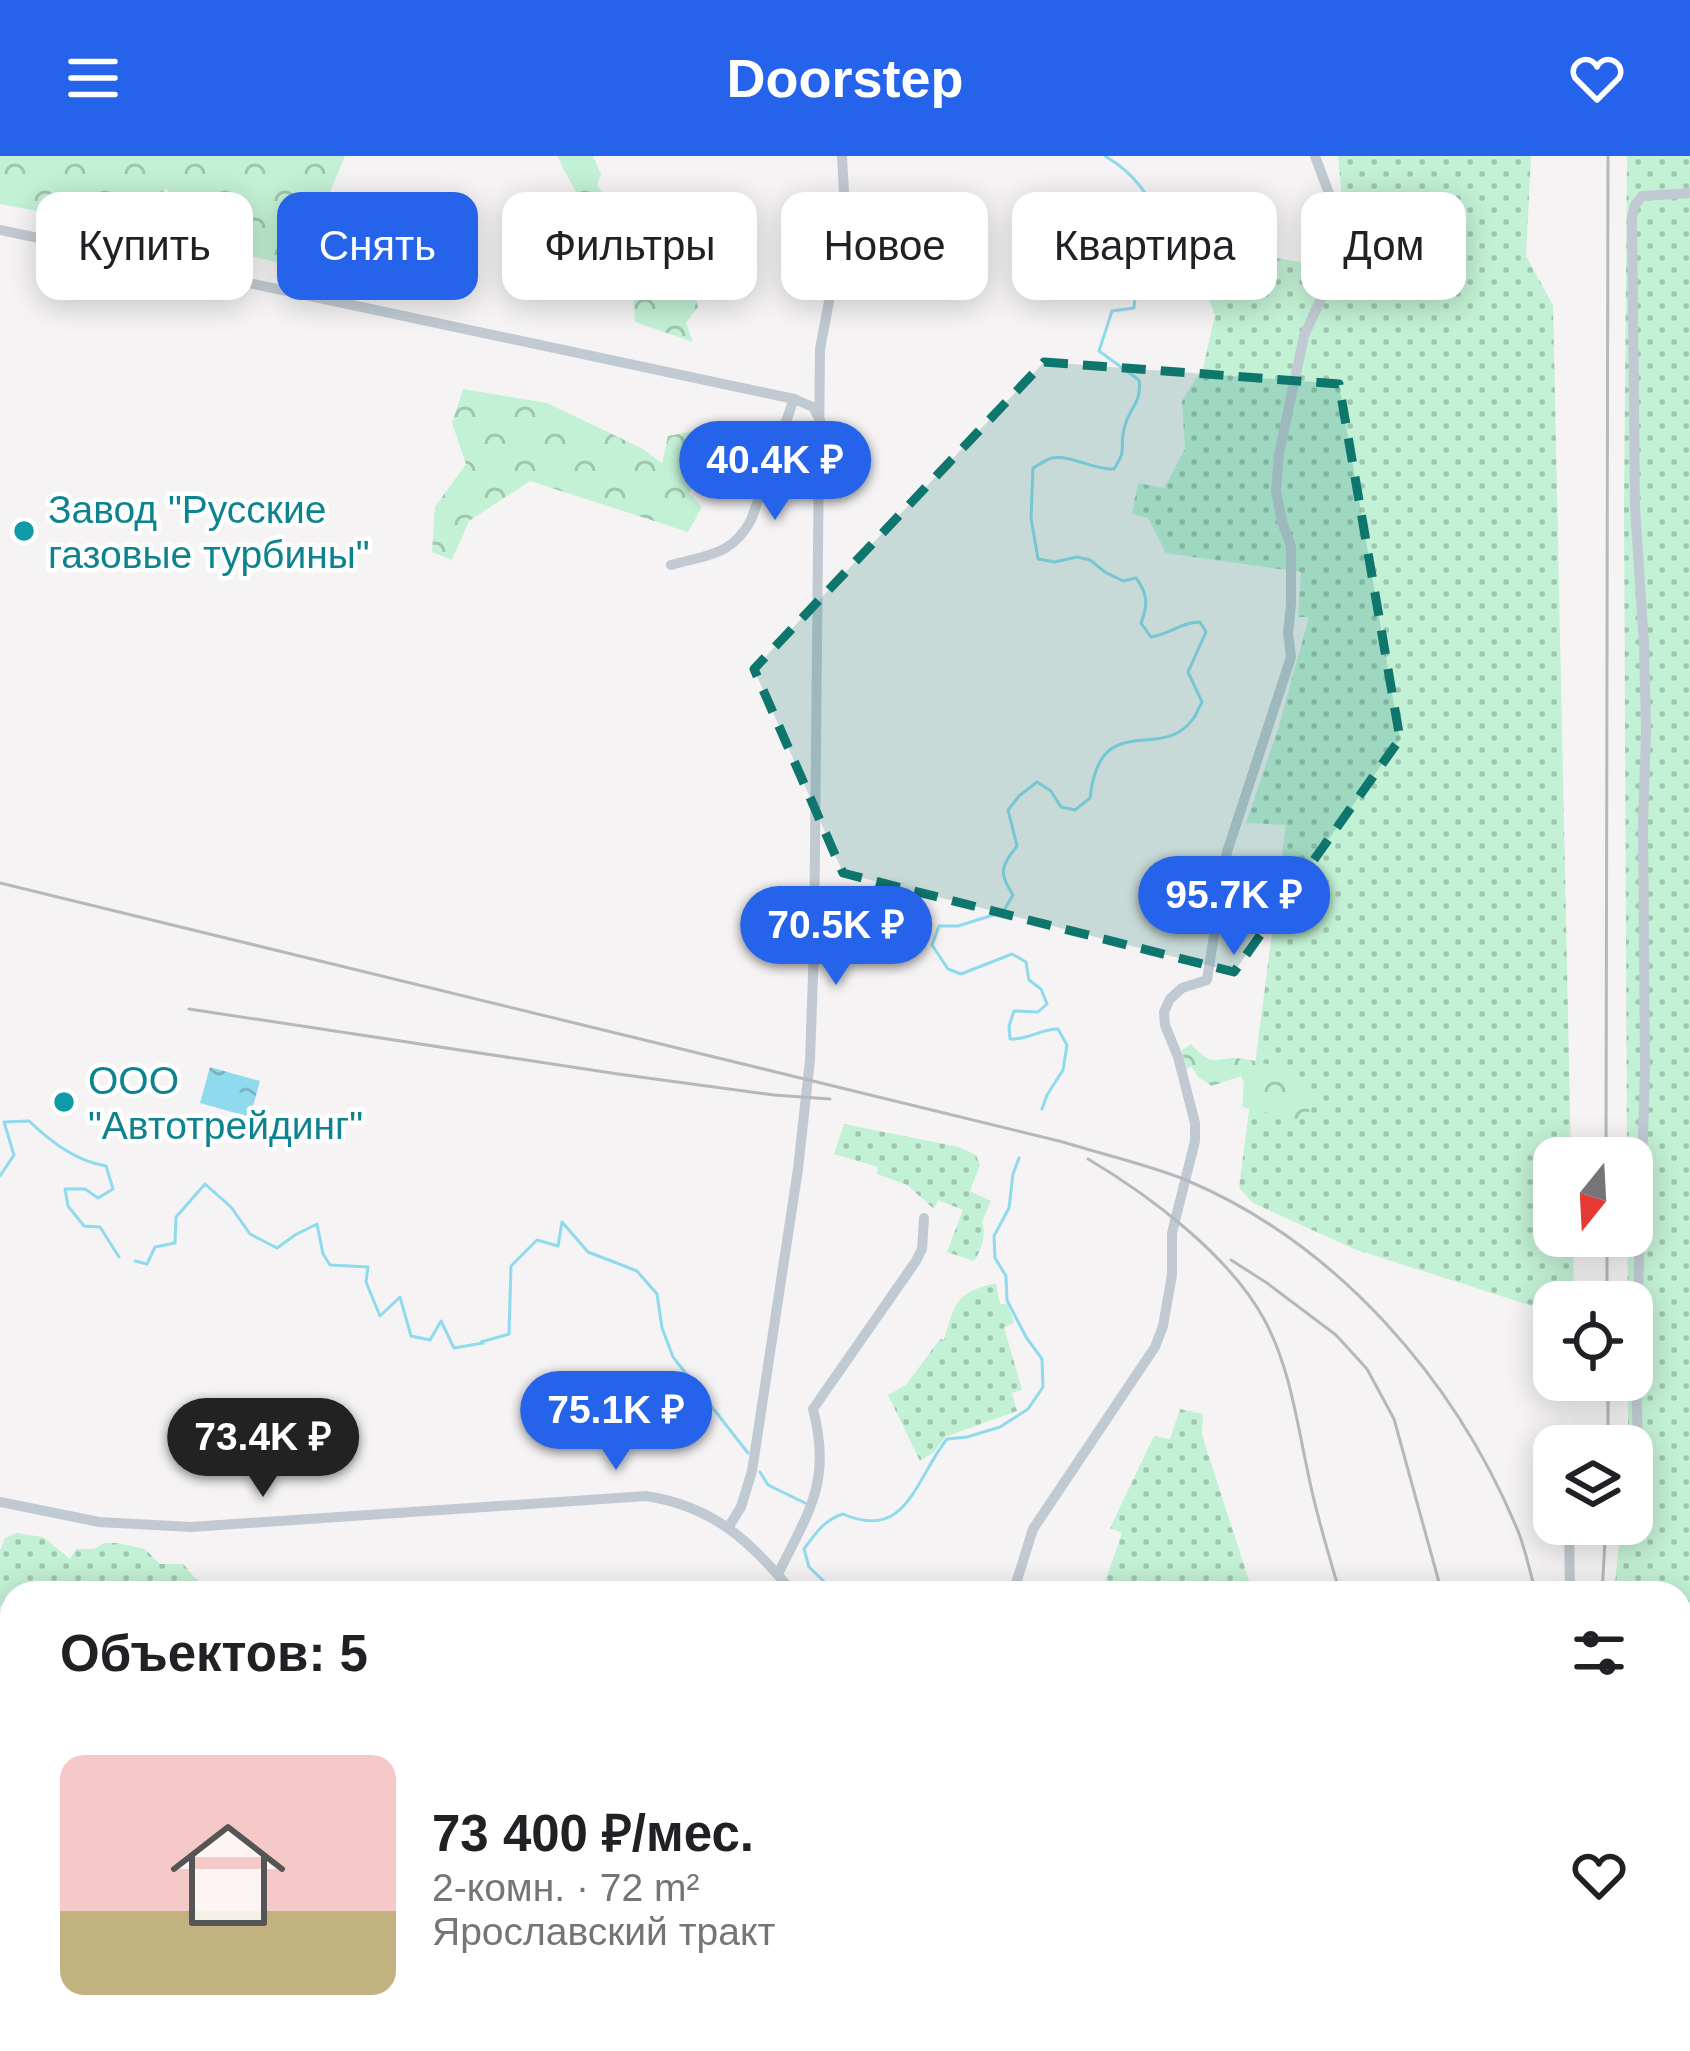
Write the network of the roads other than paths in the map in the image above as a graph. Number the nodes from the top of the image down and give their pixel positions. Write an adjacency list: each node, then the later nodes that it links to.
1 (842, 156): 5 (street)
2 (1315, 156): 16 (street)
3 (1690, 193): 10 (street)
4 (0, 230): 6 (street)
5 (821, 381): 6 (street); 7 (street)
6 (798, 400): 7 (street); 8 (street)
7 (820, 424): 12 (street)
8 (670, 565)
9 (923, 1218): 14 (street)
10 (1637, 1425)
11 (0, 1502): 12 (street)
12 (728, 1528): 14 (street)
13 (1569, 1545): 17 (street)
14 (778, 1574): 15 (street)
15 (784, 1581)
16 (1017, 1581)
17 (1570, 1581)

